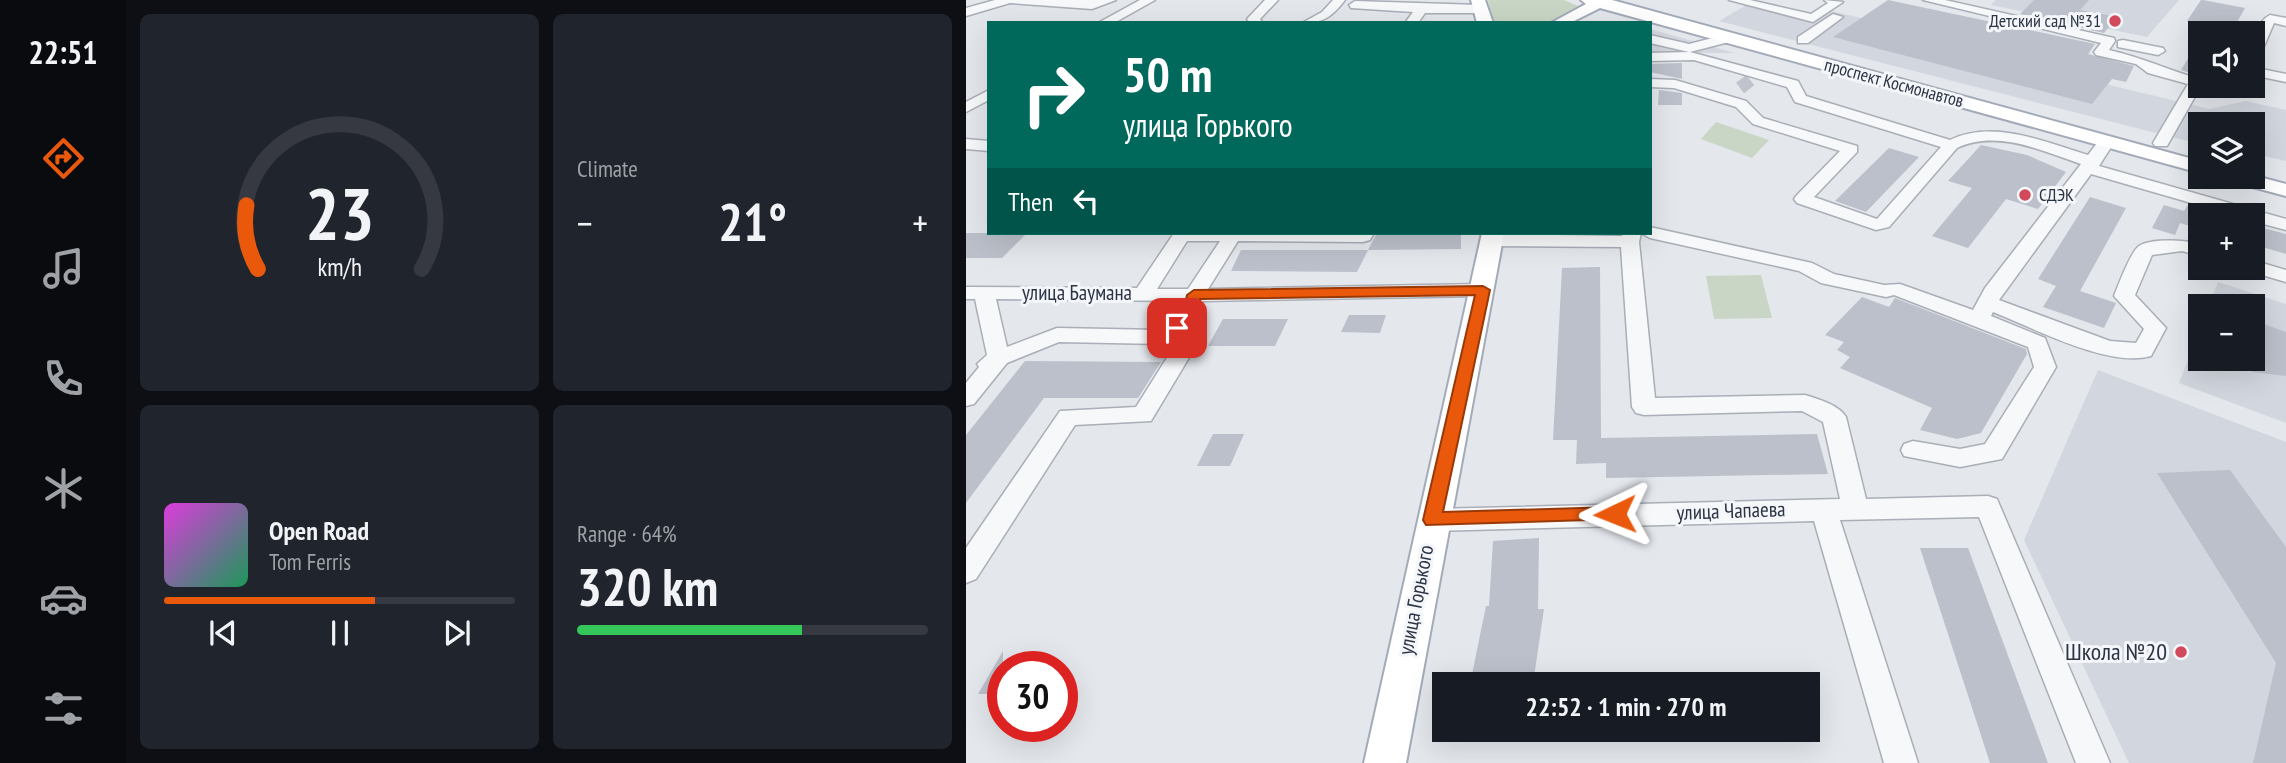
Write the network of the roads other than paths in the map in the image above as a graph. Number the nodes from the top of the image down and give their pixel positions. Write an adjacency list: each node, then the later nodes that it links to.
1 (1010, 0): 12 (street); 16 (street)
2 (1110, 0): 12 (street)
3 (1149, 0): 19 (street)
4 (1272, 0): 20 (street)
5 (1339, 0): 21 (street)
6 (1622, 0): 41 (main road, проспект Космонавтов)
7 (1735, 0): 17 (street)
8 (1830, 0): 17 (street)
9 (1929, 0): 18 (street)
10 (1988, 0): 18 (street)
11 (1597, 1): 23 (main road); 26 (main road, проспект Космонавтов)
12 (1092, 5): 19 (street)
13 (1355, 5): 14 (street)
14 (1422, 9): 15 (street); 22 (street)
15 (1481, 10)
16 (966, 12)
17 (1822, 12): 28 (street)
18 (1975, 12): 29 (street)
19 (1109, 20)
20 (1255, 21)
21 (1312, 21)
22 (1413, 21)
23 (1562, 21)
24 (2286, 22): 25 (street)
25 (2265, 30)
26 (1728, 38): 27 (street); 37 (main road, проспект Космонавтов)
27 (1652, 40)
28 (1802, 40)
29 (2109, 41): 30 (street); 41 (street)
30 (2158, 51)
31 (1652, 57): 42 (street)
32 (2265, 74): 33 (street)
33 (2286, 78)
34 (1652, 83): 42 (street)
35 (987, 95): 36 (street)
36 (966, 108)
37 (2042, 124): 38 (main road, проспект Космонавтов); 39 (street)
38 (2107, 141): 45 (main road, проспект Космонавтов); 46 (street)
39 (2025, 142): 42 (street); 46 (street)
40 (966, 144): 43 (street)
41 (2161, 144): 44 (main road, проспект Космонавтов)
42 (1951, 145)
43 (987, 146)
44 (2188, 151)
45 (2188, 164)
46 (2091, 165): 51 (street); 64 (street)
47 (2265, 171): 48 (main road)
48 (2286, 177)
49 (2265, 184): 50 (main road)
50 (2286, 190)
51 (2286, 225)
52 (1181, 235): 62 (street)
53 (1232, 235): 54 (street); 63 (street)
54 (1364, 235)
55 (1638, 236): 56 (street); 64 (street); 70 (street)
56 (1493, 237): 60 (main road, улица Горького)
57 (2188, 246): 64 (street)
58 (2265, 270): 59 (street)
59 (2286, 276)
60 (1483, 290): 63 (street, улица Баумана); 72 (main road, улица Горького)
61 (975, 293): 62 (street, улица Баумана); 66 (street)
62 (1144, 293): 63 (street, улица Баумана)
63 (1194, 295): 65 (street)
64 (1982, 310): 69 (street)
65 (1165, 337): 66 (street); 73 (street)
66 (999, 358): 67 (street); 68 (street)
67 (966, 375)
68 (966, 398)
69 (1913, 450)
70 (1855, 507): 71 (street, улица Чапаева); 76 (street, улица Чапаева)
71 (1823, 508): 72 (street, улица Чапаева); 75 (lane)
72 (1432, 520): 74 (main road, улица Горького)
73 (966, 571)
74 (1385, 763)
75 (1901, 763)
76 (2094, 763)

